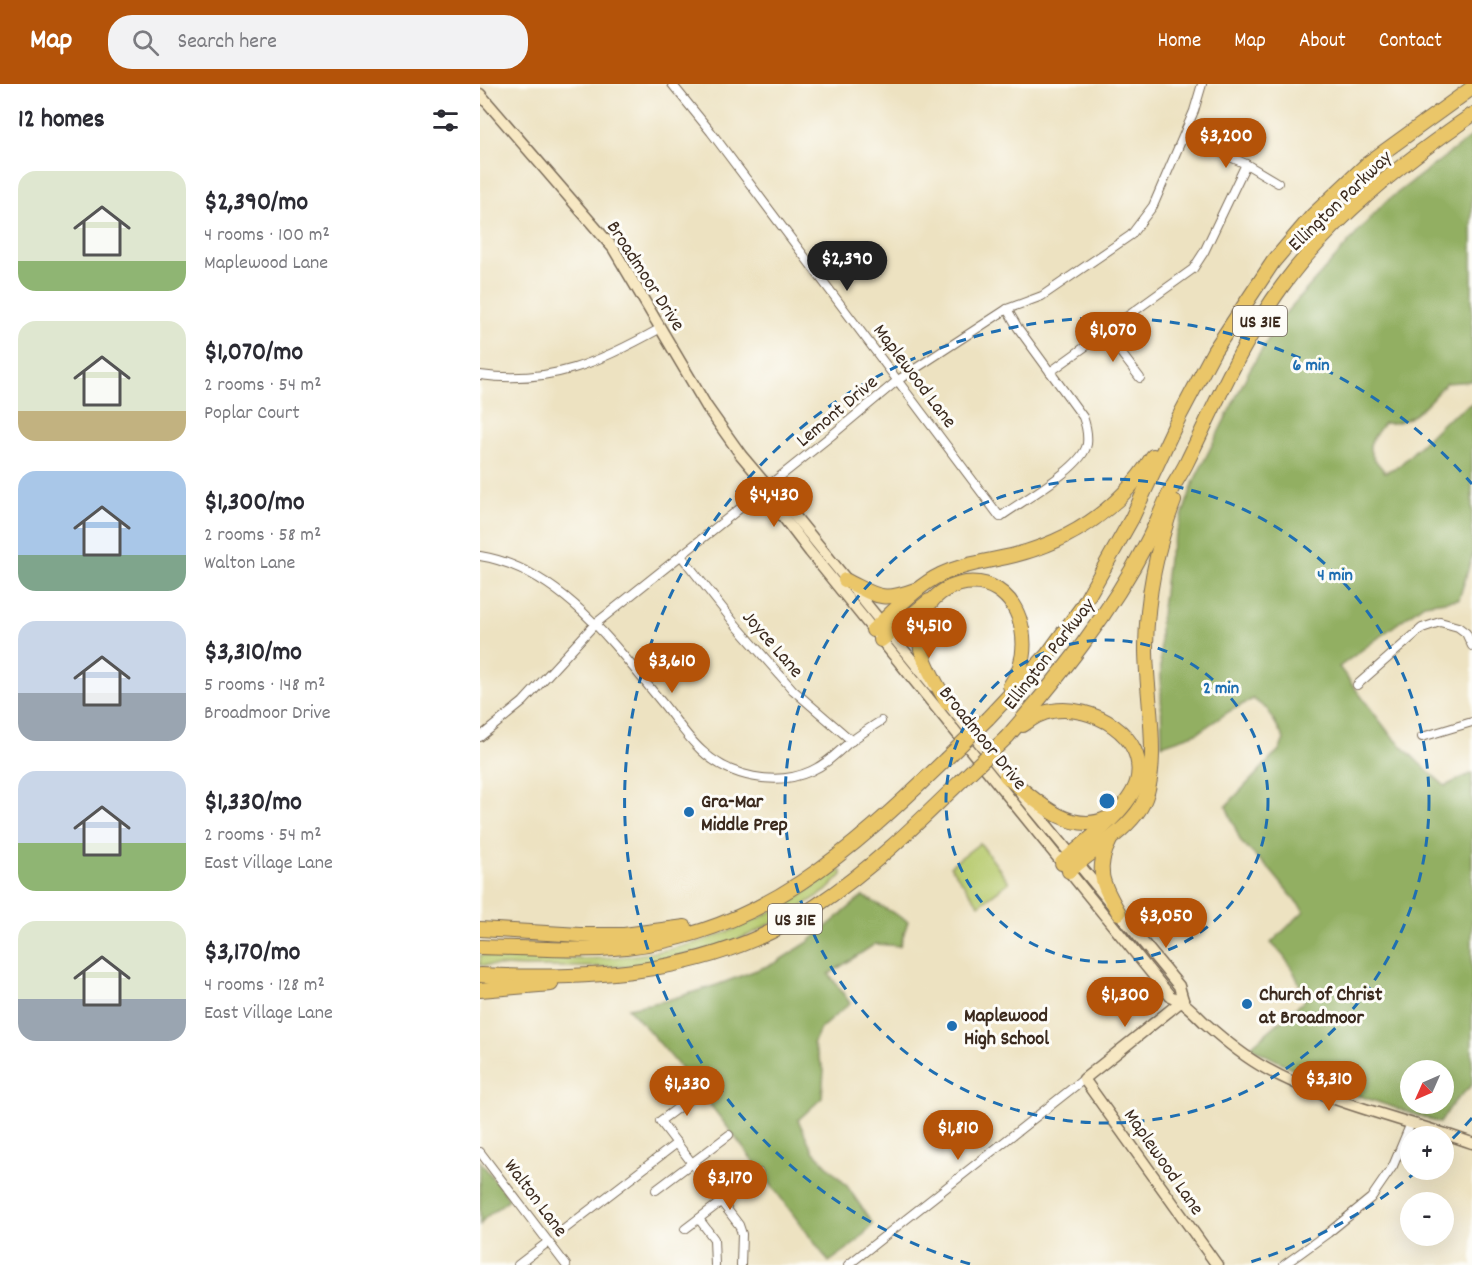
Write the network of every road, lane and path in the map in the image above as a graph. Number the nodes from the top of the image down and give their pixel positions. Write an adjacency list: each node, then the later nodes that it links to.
1 (672, 84): 15 (street, Maplewood Lane)
2 (1202, 84): 6 (street, Lemont Drive)
3 (1472, 88): 16 (highway, Ellington Parkway / US 31E)
4 (480, 93): 10 (main road, Broadmoor Drive)
5 (1472, 115): 17 (highway, Ellington Parkway / US 31E)
6 (1184, 136): 7 (street); 9 (street, Lemont Drive)
7 (1246, 164): 8 (street); 11 (street)
8 (1278, 183)
9 (1007, 309): 12 (street); 15 (street, Lemont Drive)
10 (661, 328): 13 (street); 18 (main road, Broadmoor Drive)
11 (1106, 333): 12 (street); 14 (street)
12 (1050, 372): 15 (street, Maplewood Lane)
13 (480, 375)
14 (1140, 378)
15 (898, 380): 18 (street, Lemont Drive)
16 (1179, 417): 22 (highway); 29 (highway, Ellington Parkway / US 31E)
17 (1185, 468): 33 (highway, Ellington Parkway / US 31E); 38 (highway)
18 (768, 487): 20 (street, Lemont Drive); 21 (main road, Broadmoor Drive); 25 (main road, Broadmoor Drive)
19 (480, 556): 24 (street)
20 (682, 557): 24 (street, Lemont Drive); 35 (street, Joyce Lane)
21 (845, 580): 22 (highway); 25 (main road, Broadmoor Drive)
22 (920, 588): 25 (highway)
23 (941, 593): 25 (highway); 28 (highway); 29 (highway)
24 (595, 624): 32 (street, Lemont Drive); 35 (street)
25 (881, 632): 28 (main road, Broadmoor Drive); 39 (main road, Broadmoor Drive)
26 (1472, 646): 27 (street)
27 (1357, 685)
28 (947, 703): 36 (main road, Broadmoor Drive)
29 (987, 718): 40 (highway, Ellington Parkway / US 31E, bridge)
30 (881, 721): 35 (street)
31 (1472, 722): 34 (street)
32 (480, 737)
33 (1007, 737): 37 (highway); 45 (highway, Ellington Parkway / US 31E, bridge)
34 (1422, 737)
35 (852, 741)
36 (1006, 776): 37 (highway); 39 (main road, Broadmoor Drive)
37 (1113, 816): 39 (highway)
38 (1112, 836): 39 (highway); 41 (highway)
39 (1070, 863): 41 (main road, Broadmoor Drive); 47 (main road, Broadmoor Drive)
40 (787, 892): 42 (highway); 43 (highway, Ellington Parkway / US 31E)
41 (1119, 913): 47 (main road, Broadmoor Drive)
42 (480, 929)
43 (480, 947)
44 (480, 975): 45 (highway, Ellington Parkway / US 31E)
45 (588, 977): 46 (highway)
46 (480, 990)
47 (1183, 1000): 48 (main road); 50 (main road, Broadmoor Drive)
48 (1084, 1078): 67 (street); 68 (main road, Maplewood Lane)
49 (698, 1093): 52 (street)
50 (1410, 1123): 53 (main road, Broadmoor Drive); 69 (street)
51 (729, 1135): 55 (street)
52 (677, 1143): 55 (street); 61 (street)
53 (1472, 1143)
54 (480, 1152): 62 (street, Walton Lane)
55 (692, 1163): 57 (street); 58 (street)
56 (759, 1173): 58 (street)
57 (656, 1190)
58 (722, 1202): 59 (street); 66 (street)
59 (699, 1219): 60 (street); 65 (street)
60 (685, 1229)
61 (562, 1231)
62 (548, 1242): 63 (street); 64 (street, Walton Lane)
63 (518, 1265)
64 (566, 1265)
65 (715, 1265)
66 (741, 1265)
67 (848, 1265)
68 (1217, 1265)
69 (1284, 1265)

